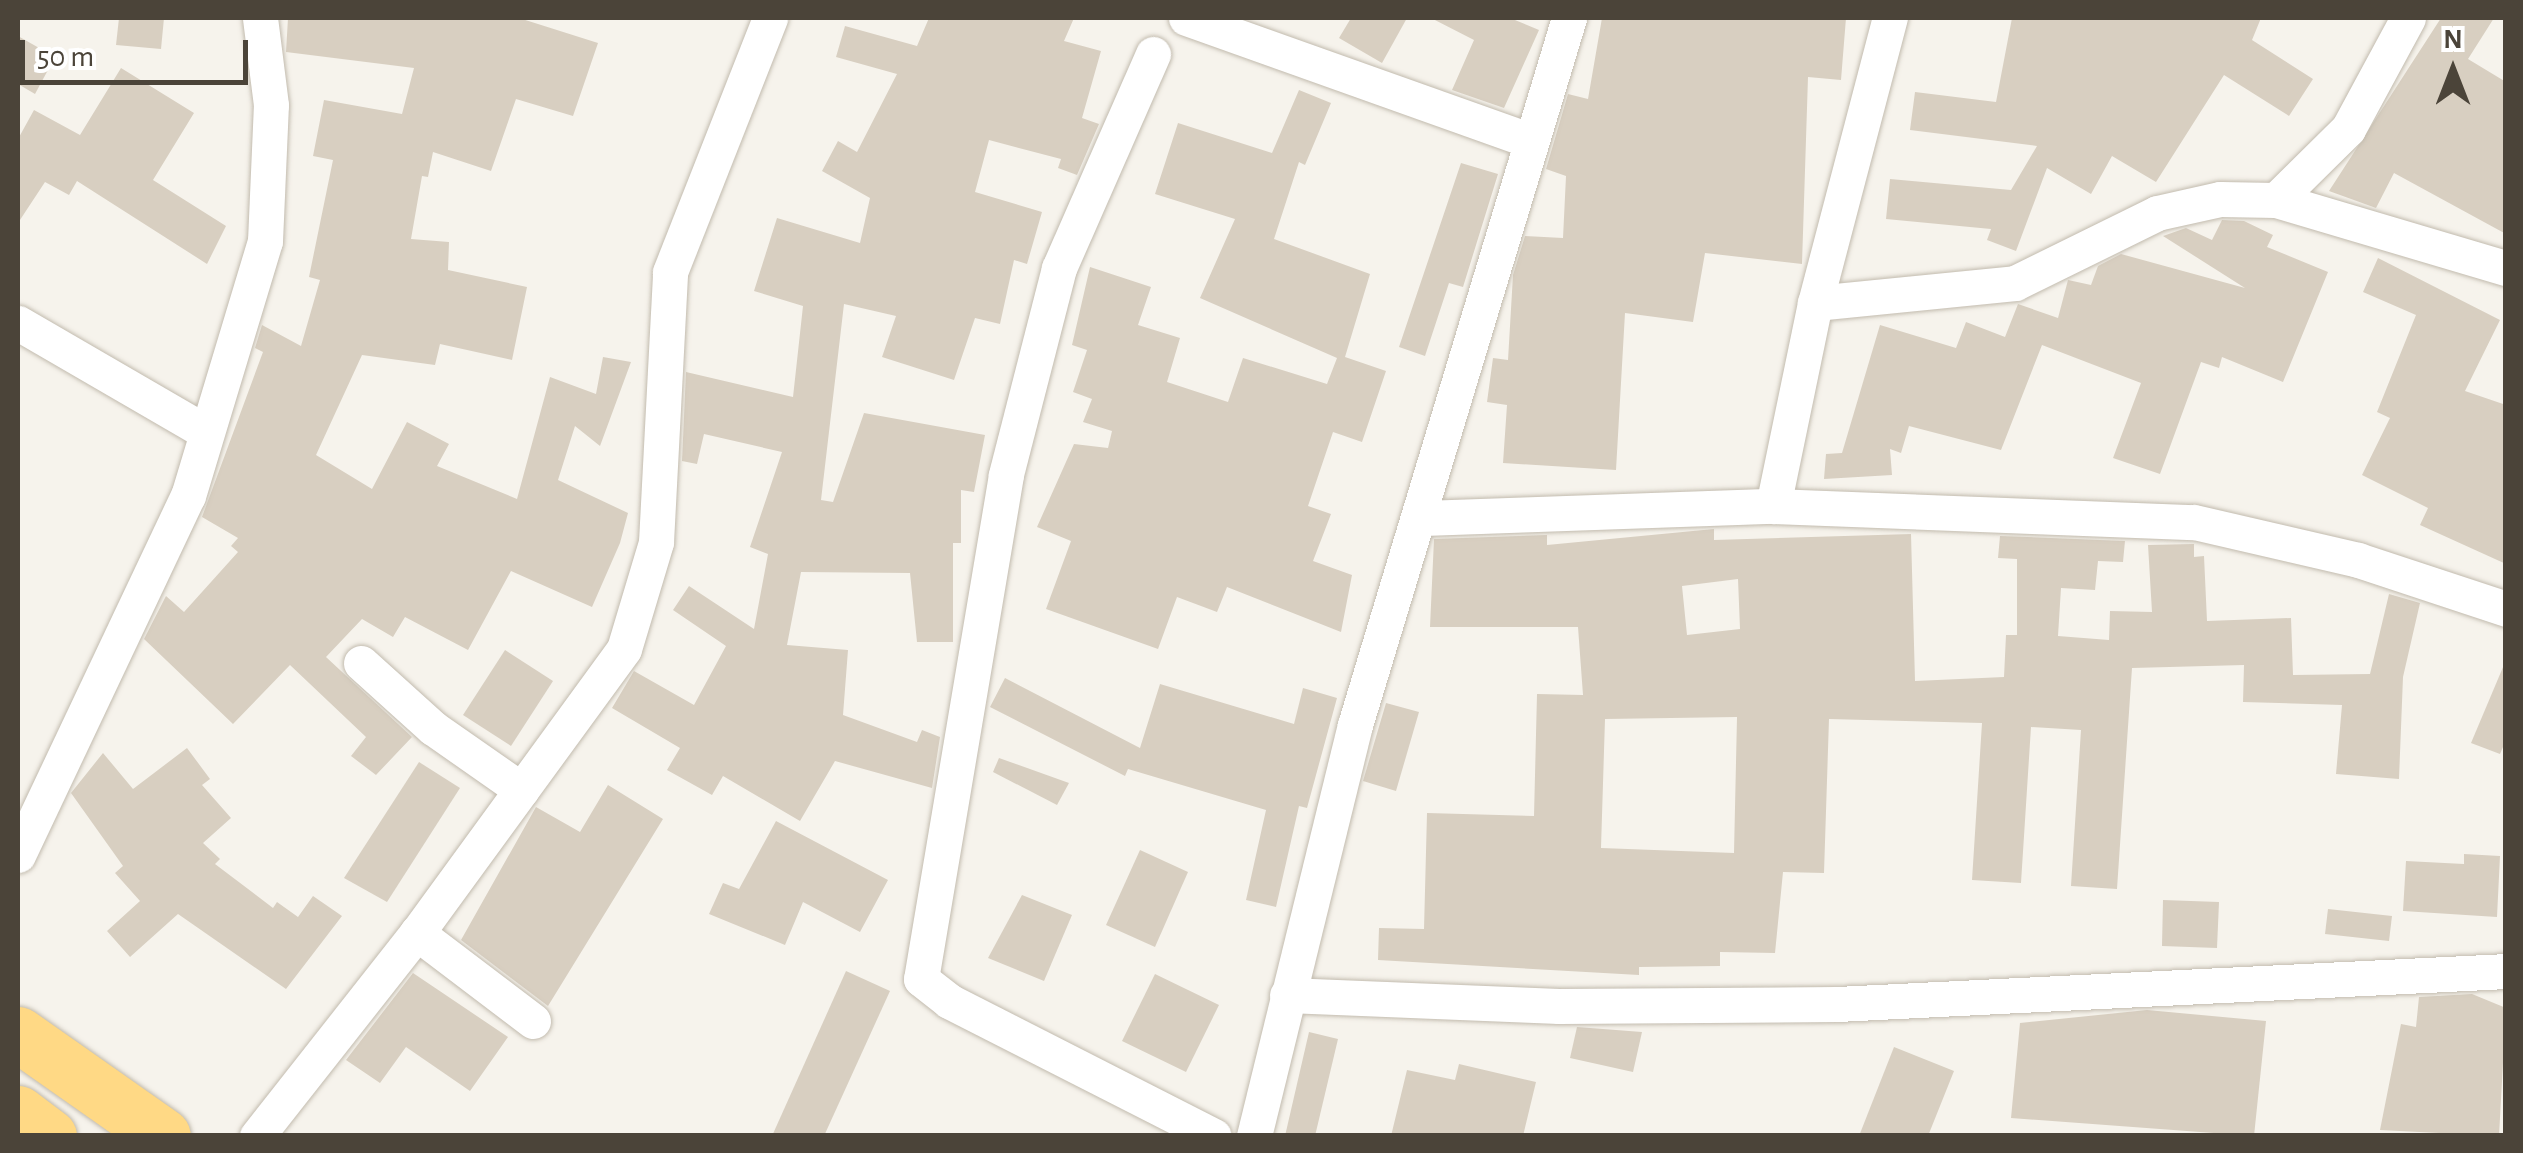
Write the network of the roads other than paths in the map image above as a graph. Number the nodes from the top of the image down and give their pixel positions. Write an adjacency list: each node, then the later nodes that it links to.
1 (260, 18): 14 (street)
2 (770, 18): 19 (street)
3 (1186, 18): 7 (street)
4 (1569, 18): 9 (street)
5 (1890, 18): 12 (street)
6 (2408, 18): 10 (street)
7 (1225, 24): 9 (street)
8 (1153, 54): 28 (street)
9 (1529, 140): 16 (street)
10 (2276, 200): 11 (street); 12 (street)
11 (2506, 268)
12 (1815, 304): 15 (street)
13 (18, 322): 14 (street)
14 (204, 432): 20 (street)
15 (1773, 506): 16 (street); 17 (street)
16 (1423, 518): 23 (street)
17 (2506, 608)
18 (361, 663): 19 (street)
19 (522, 790): 21 (street)
20 (18, 855)
21 (417, 933): 24 (street); 27 (street)
22 (2506, 972): 23 (street)
23 (1286, 995): 29 (street)
24 (533, 1021)
25 (18, 1034): 26 (highway)
26 (163, 1136)
27 (257, 1136)
28 (1214, 1136)
29 (1254, 1136)

